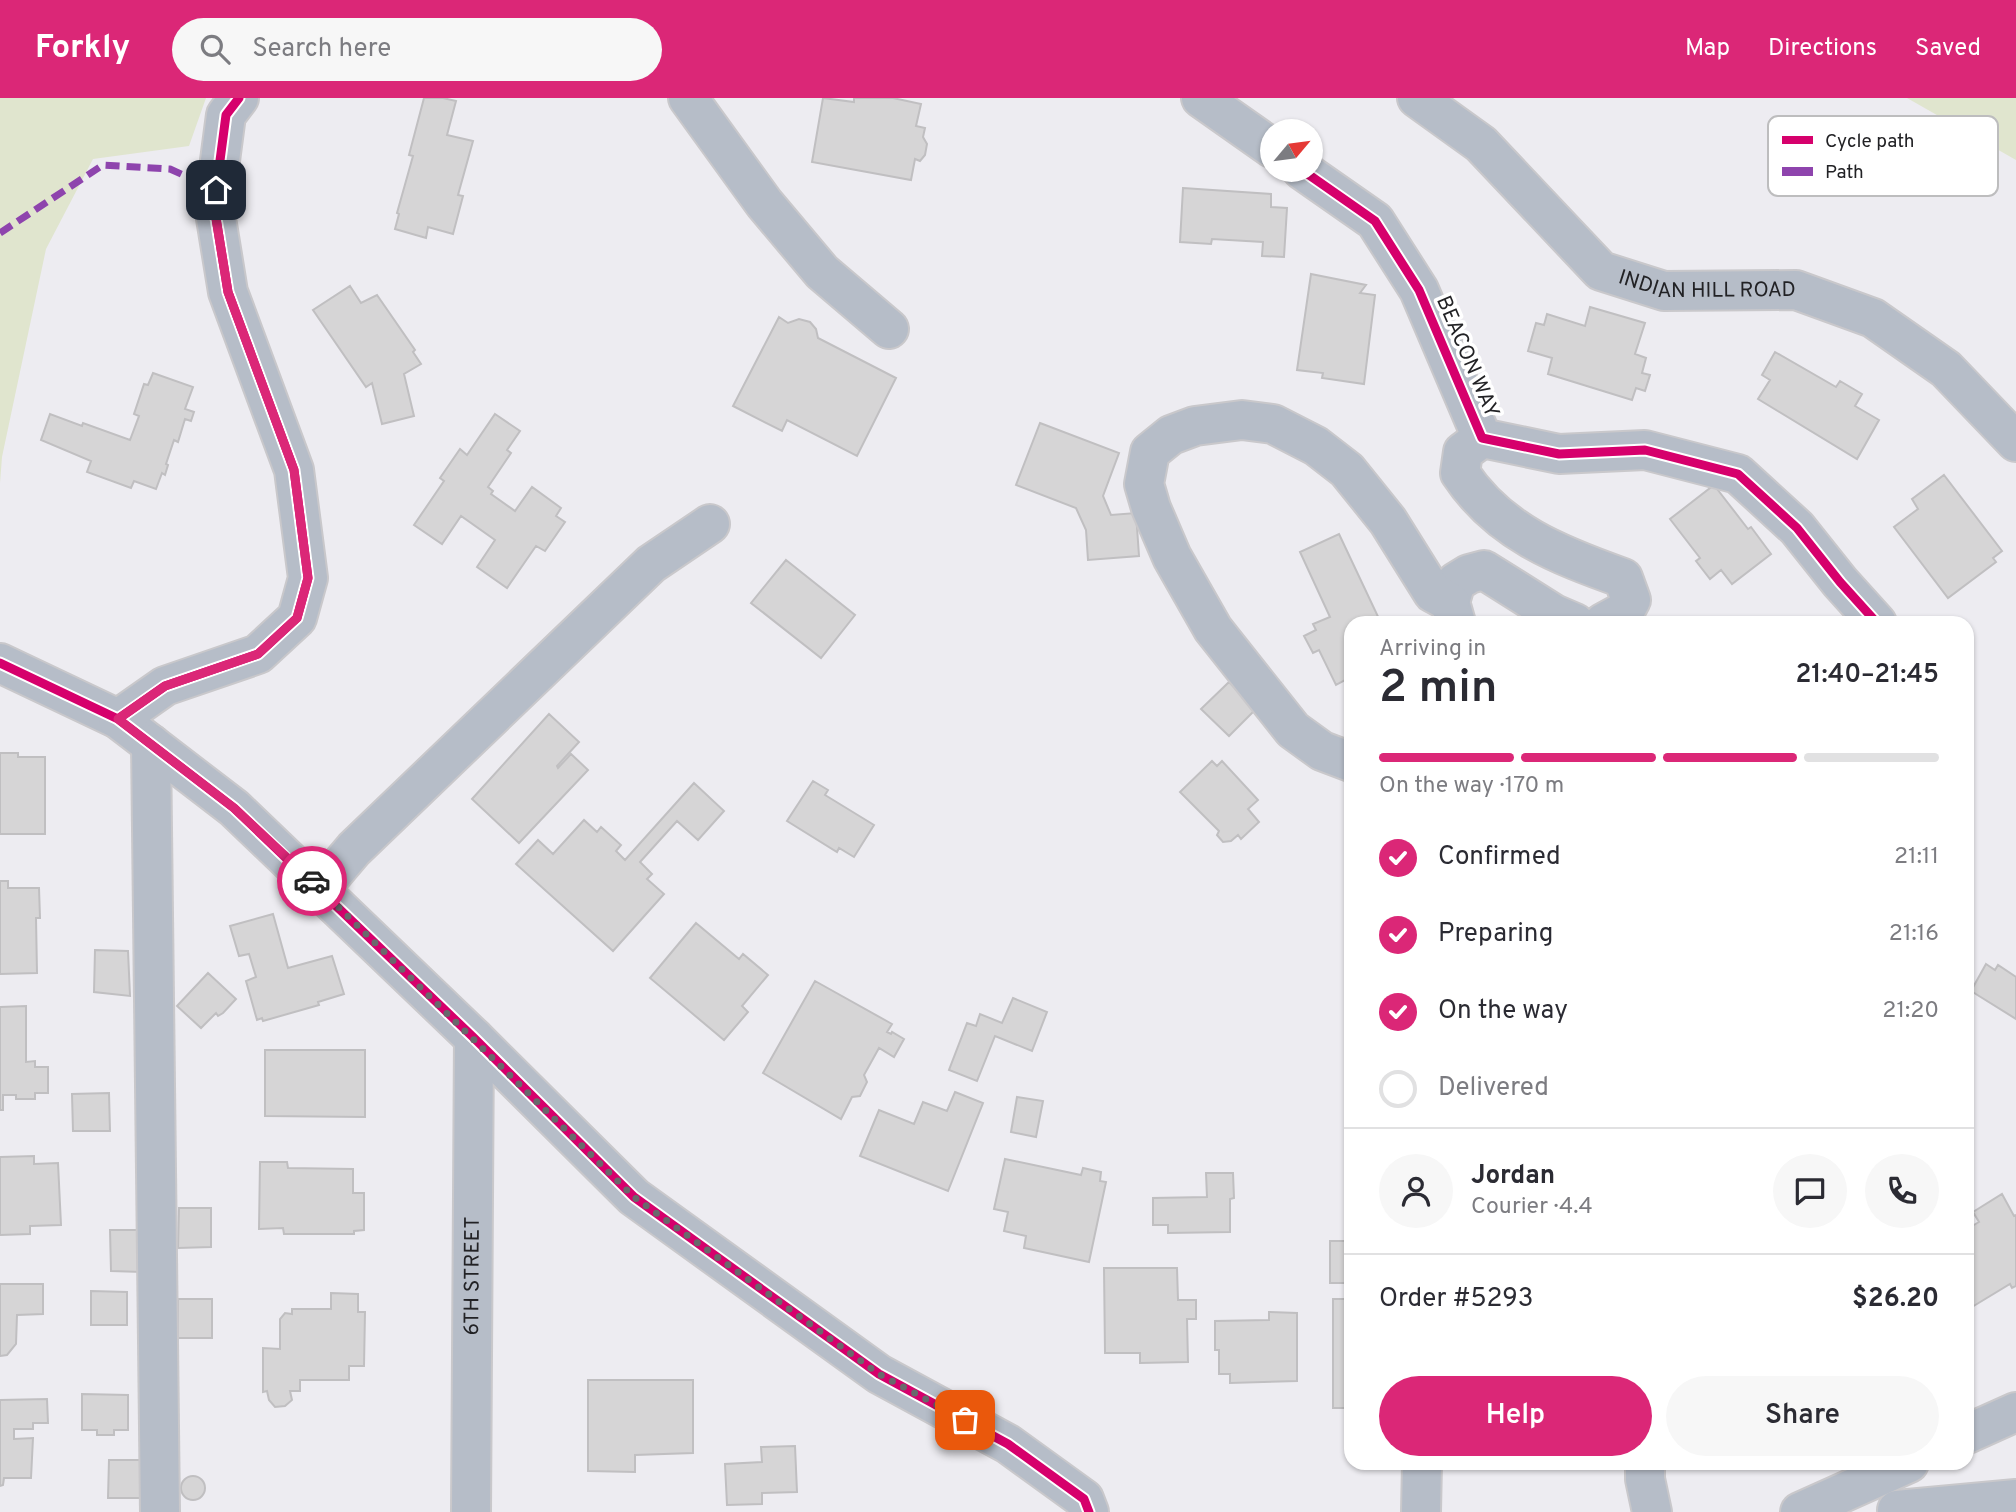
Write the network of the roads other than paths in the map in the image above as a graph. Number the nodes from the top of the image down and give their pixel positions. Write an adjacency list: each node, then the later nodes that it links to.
1 (239, 98): 16 (street)
2 (688, 98): 7 (street)
3 (1201, 98): 5 (street)
4 (1417, 98): 9 (street, INDIAN HILL ROAD)
5 (1260, 140)
6 (1319, 182): 8 (street, BEACON WAY)
7 (889, 329)
8 (1482, 438): 13 (street); 14 (street, BEACON WAY)
9 (2016, 442)
10 (710, 524): 19 (street)
11 (1453, 613): 12 (street); 18 (street)
12 (1559, 616)
13 (1616, 616)
14 (1871, 616)
15 (0, 663): 16 (street)
16 (118, 719): 17 (street)
17 (151, 744): 19 (street); 29 (street)
18 (1344, 759)
19 (320, 889): 20 (street)
20 (474, 1038): 30 (street, 6TH STREET); 31 (street)
21 (2016, 1412): 22 (street)
22 (1974, 1431)
23 (1422, 1470): 32 (street)
24 (1645, 1470): 33 (street)
25 (1894, 1470): 34 (street)
26 (1902, 1470): 28 (street)
27 (2016, 1499): 28 (street)
28 (1897, 1511)
29 (160, 1512)
30 (471, 1512)
31 (1089, 1512)
32 (1421, 1512)
33 (1652, 1512)
34 (1800, 1512)

